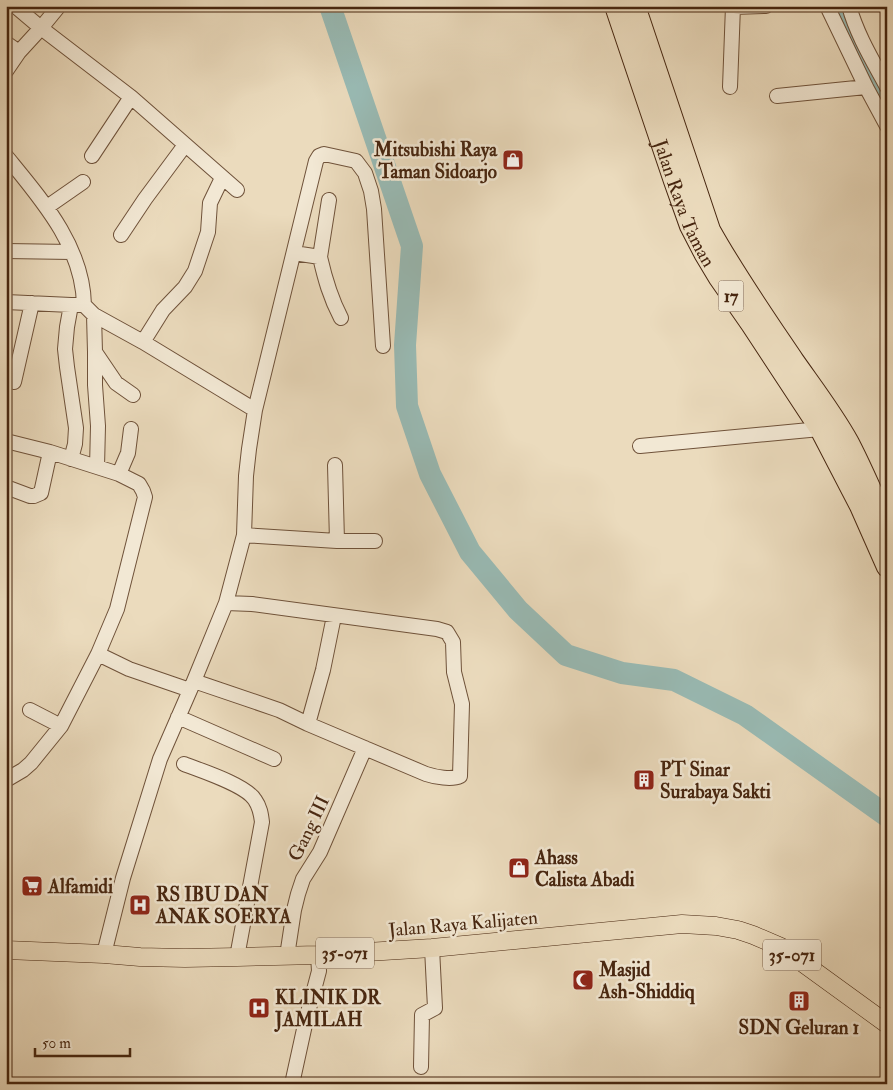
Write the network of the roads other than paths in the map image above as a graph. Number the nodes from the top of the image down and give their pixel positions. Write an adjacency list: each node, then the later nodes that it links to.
1 (15, 6): 9 (street)
2 (59, 6): 9 (street)
3 (615, 6): 44 (highway, Jalan Raya Taman / 17)
4 (635, 6): 53 (highway, Jalan Raya Taman / 17)
5 (766, 6): 8 (street)
6 (827, 6): 15 (street)
7 (849, 6): 12 (street)
8 (733, 7): 13 (street)
9 (41, 28): 11 (street); 17 (street)
10 (6, 43): 11 (street)
11 (14, 60)
12 (882, 66): 14 (street)
13 (730, 87)
14 (887, 87)
15 (866, 88): 16 (street); 18 (street)
16 (777, 96)
17 (131, 97): 19 (street); 21 (street)
18 (887, 126)
19 (185, 144): 22 (street); 27 (street)
20 (6, 156): 26 (street)
21 (92, 156)
22 (222, 178): 24 (street); 37 (street)
23 (82, 182): 26 (street)
24 (237, 190)
25 (329, 200): 31 (street)
26 (47, 207): 29 (street)
27 (121, 235)
28 (6, 250): 29 (street)
29 (72, 252): 34 (street)
30 (294, 253): 31 (street); 38 (street); 42 (street)
31 (320, 256): 35 (street)
32 (6, 302): 33 (street)
33 (32, 303): 34 (street); 40 (street)
34 (77, 305): 36 (street); 48 (street)
35 (341, 318)
36 (104, 320): 37 (street); 39 (street)
37 (144, 342): 42 (street)
38 (383, 346)
39 (95, 352): 41 (street); 50 (street)
40 (14, 382)
41 (133, 395)
42 (255, 410): 54 (street)
43 (131, 429): 51 (street)
44 (820, 429): 46 (street); 57 (highway, Jalan Raya Taman / 17)
45 (6, 441): 47 (street)
46 (640, 446)
47 (50, 452): 48 (street); 52 (street)
48 (71, 459): 50 (street)
49 (335, 465): 55 (street)
50 (97, 467): 51 (street)
51 (119, 474): 60 (street)
52 (6, 487)
53 (887, 526)
54 (244, 535): 55 (street); 58 (street)
55 (337, 541): 56 (street)
56 (375, 541)
57 (887, 567)
58 (226, 603): 59 (street); 61 (street)
59 (334, 616): 64 (street); 66 (street)
60 (104, 657): 61 (street); 65 (street)
61 (192, 686): 63 (street); 64 (street)
62 (30, 710): 65 (street)
63 (178, 716): 67 (street); 72 (street)
64 (308, 724): 66 (street)
65 (61, 726): 69 (street)
66 (365, 748): 74 (street, Gang III)
67 (274, 759)
68 (184, 764): 75 (street)
69 (6, 780)
70 (432, 948): 73 (main road, Jalan Raya Kalijaten / 35-071); 76 (main road, Jalan Raya Kalijaten / 35-071); 77 (street)
71 (6, 950): 72 (main road, Jalan Raya Kalijaten / 35-071)
72 (104, 954): 75 (main road, Jalan Raya Kalijaten / 35-071)
73 (318, 955): 74 (main road, Jalan Raya Kalijaten / 35-071); 78 (street)
74 (287, 956): 75 (main road, Jalan Raya Kalijaten / 35-071)
75 (237, 957)
76 (887, 1024)
77 (421, 1067)
78 (292, 1084)

